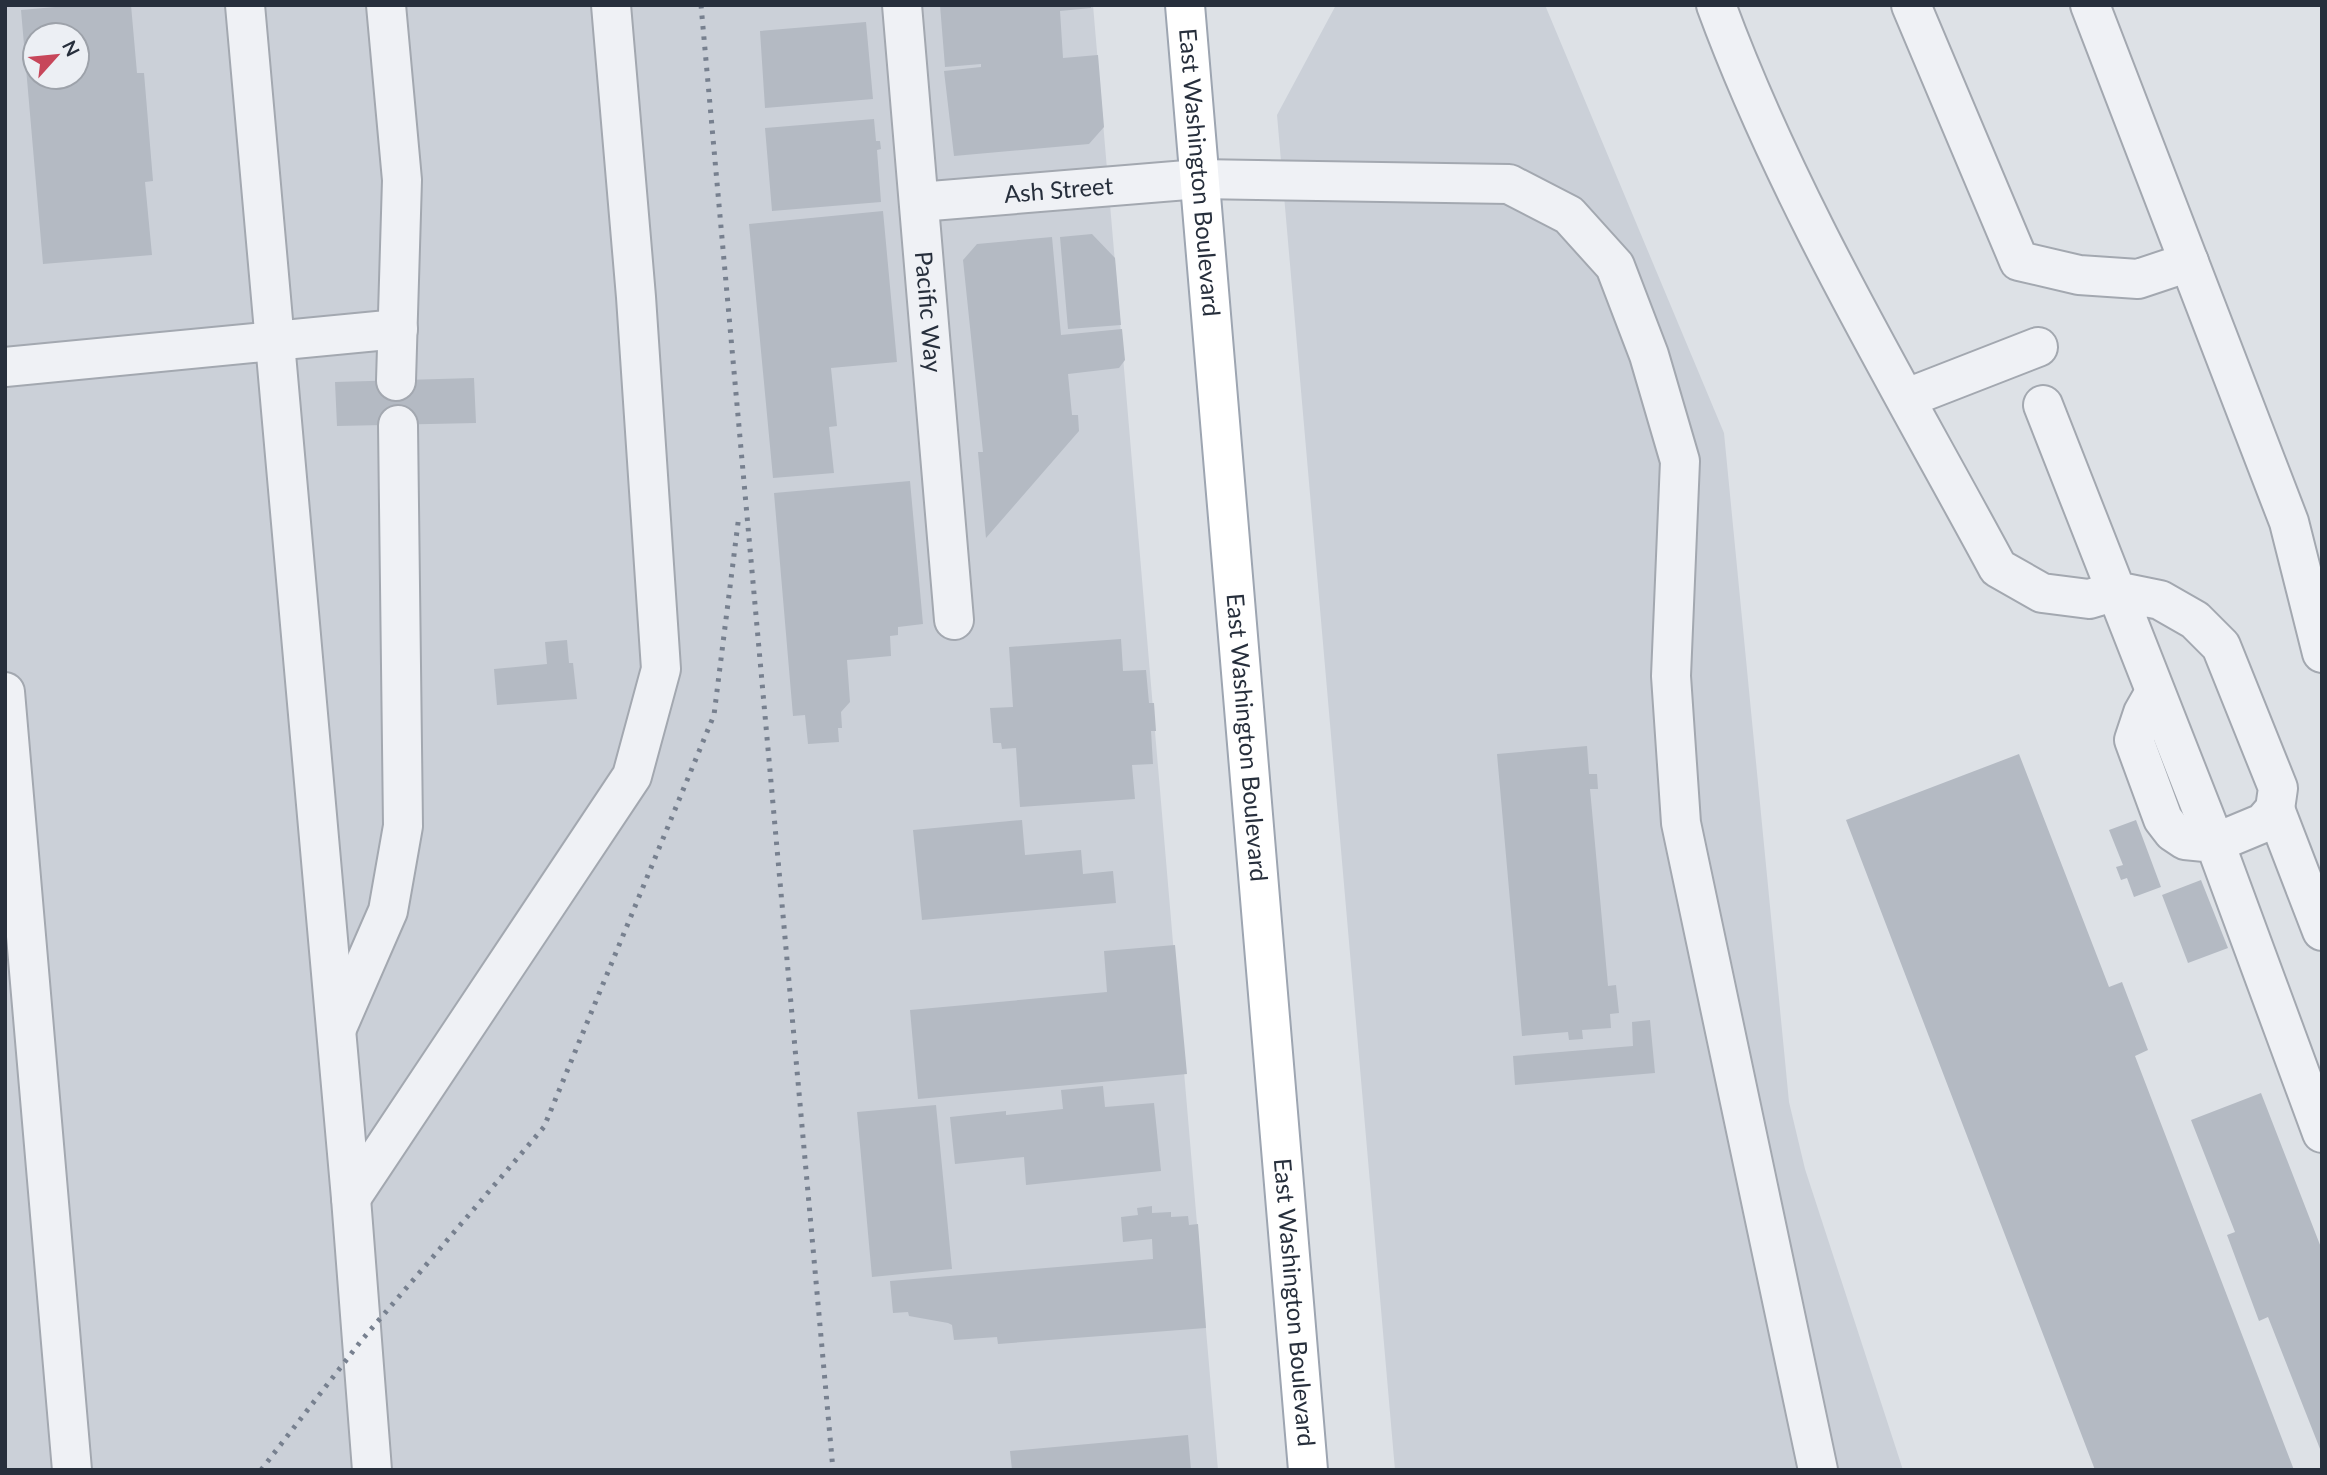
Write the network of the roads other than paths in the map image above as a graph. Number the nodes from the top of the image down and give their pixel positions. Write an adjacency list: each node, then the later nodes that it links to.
1 (245, 5): 13 (street)
2 (386, 5): 12 (street)
3 (611, 5): 29 (street)
4 (902, 5): 10 (street, Pacific Way)
5 (1185, 5): 9 (main road, East Washington Boulevard)
6 (1716, 5): 17 (street)
7 (1911, 5): 11 (street)
8 (2090, 5): 11 (street)
9 (1199, 178): 10 (street, Ash Street); 32 (main road, East Washington Boulevard); 33 (street, Ash Street)
10 (919, 202): 21 (street, Pacific Way)
11 (2189, 262): 22 (street)
12 (398, 329): 13 (street); 16 (street)
13 (274, 342): 15 (street); 27 (street)
14 (2038, 348): 17 (street)
15 (5, 367)
16 (396, 381)
17 (1907, 398): 20 (street)
18 (2043, 405): 20 (street)
19 (398, 425): 27 (street)
20 (2116, 591): 24 (street); 25 (street)
21 (954, 620)
22 (2322, 653)
23 (5, 692): 30 (street)
24 (2275, 809): 25 (street); 26 (street)
25 (2215, 843): 28 (street)
26 (2322, 931)
27 (336, 1030): 29 (street)
28 (2322, 1133)
29 (351, 1198): 31 (street)
30 (72, 1470)
31 (372, 1470)
32 (1308, 1470)
33 (1818, 1470)

